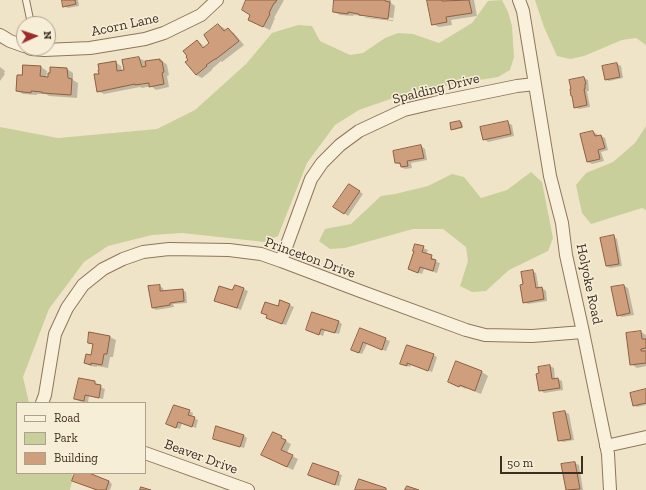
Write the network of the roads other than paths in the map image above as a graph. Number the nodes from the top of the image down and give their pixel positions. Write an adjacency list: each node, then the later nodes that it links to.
1 (26, 0): 4 (lane)
2 (217, 0): 7 (street, Acorn Lane)
3 (519, 0): 8 (street, Holyoke Road)
4 (29, 16)
5 (0, 35): 6 (street, Acorn Lane)
6 (16, 43)
7 (56, 49)
8 (535, 84): 9 (street, Spalding Drive); 10 (street, Holyoke Road)
9 (281, 260): 10 (street, Princeton Drive); 11 (street, Princeton Drive)
10 (583, 332): 13 (street, Holyoke Road)
11 (42, 402)
12 (646, 437): 13 (street)
13 (606, 446): 16 (street, Holyoke Road)
14 (146, 453): 15 (street, Beaver Drive)
15 (248, 490)
16 (610, 490)

